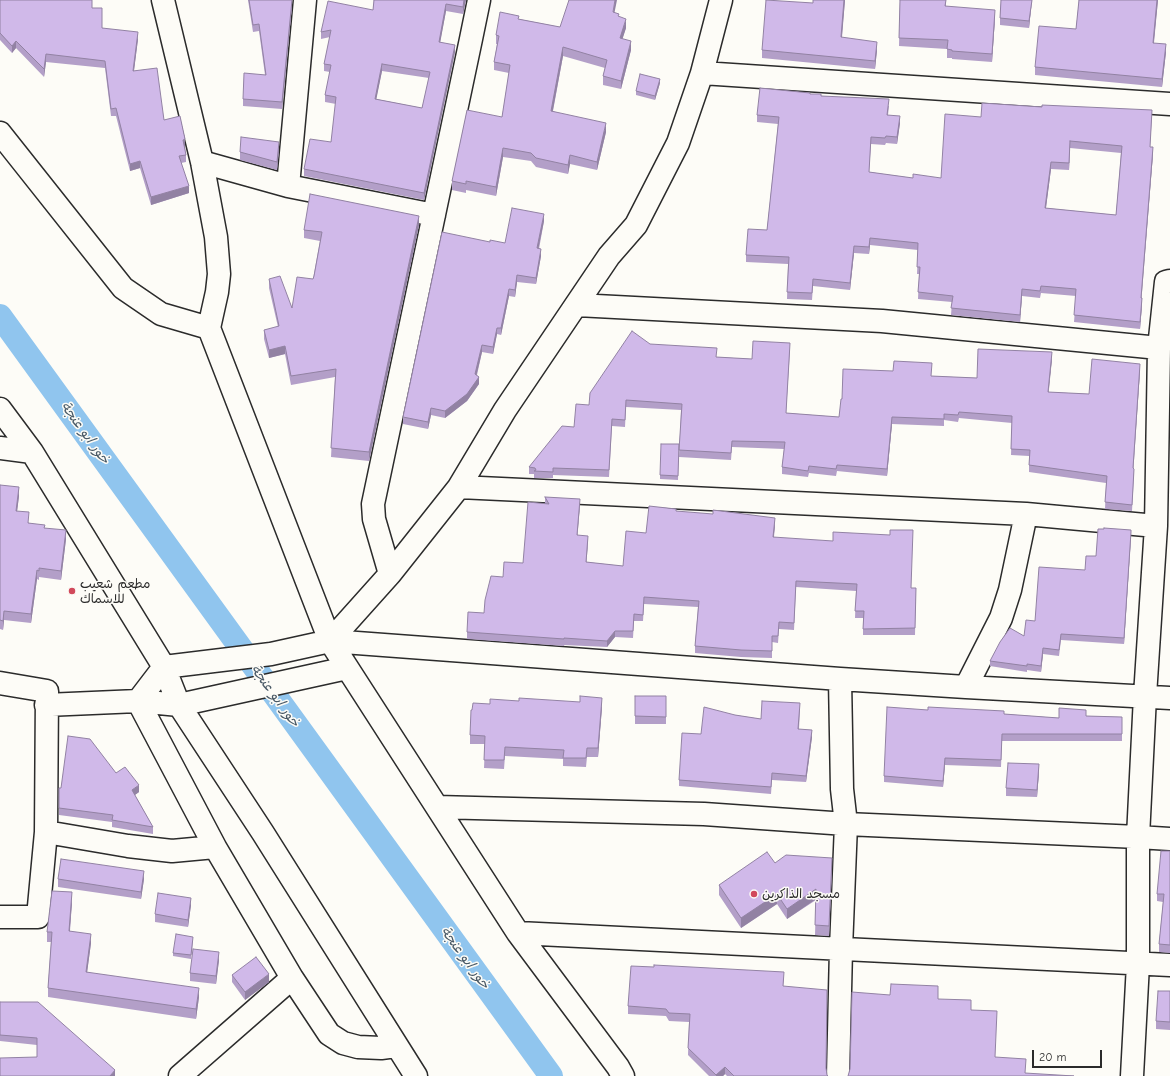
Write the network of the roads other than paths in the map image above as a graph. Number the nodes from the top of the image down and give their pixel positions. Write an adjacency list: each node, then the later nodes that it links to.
1 (163, 0): 8 (street)
2 (305, 0): 9 (street)
3 (479, 0): 10 (street)
4 (721, 0): 5 (street)
5 (702, 73): 6 (street); 12 (street)
6 (1170, 104)
7 (0, 134): 13 (street)
8 (202, 162): 9 (street); 13 (street)
9 (288, 186): 10 (street)
10 (434, 216): 21 (street)
11 (1170, 281): 14 (street)
12 (577, 304): 14 (street); 18 (street)
13 (210, 328): 22 (street)
14 (1159, 348): 20 (street)
15 (0, 409): 17 (street)
16 (0, 448): 17 (street)
17 (32, 452): 23 (street)
18 (459, 487): 19 (street); 21 (street)
19 (1026, 514): 20 (street); 27 (street)
20 (1156, 526): 28 (street)
21 (390, 574): 22 (street)
22 (330, 641): 23 (street); 24 (street); 25 (street)
23 (164, 667): 30 (street); 32 (street)
24 (347, 668): 32 (street); 33 (street)
25 (840, 679): 27 (street); 34 (street)
26 (0, 683): 31 (street)
27 (966, 687): 28 (street)
28 (1145, 696): 29 (street); 36 (street)
29 (1170, 698)
30 (138, 701): 31 (street); 32 (street); 38 (street)
31 (46, 705): 35 (street)
32 (179, 705): 45 (street)
33 (437, 807): 34 (street); 40 (street)
34 (846, 824): 36 (street); 41 (street)
35 (46, 832): 38 (street); 39 (street)
36 (1138, 837): 37 (street); 42 (street)
37 (1170, 839)
38 (215, 846): 44 (street)
39 (0, 917)
40 (518, 933): 41 (street); 46 (street)
41 (841, 949): 42 (street); 49 (street)
42 (1138, 964): 43 (street); 50 (street)
43 (1170, 966)
44 (292, 978): 45 (street); 47 (street)
45 (396, 1046): 48 (street)
46 (625, 1073)
47 (180, 1076)
48 (416, 1076)
49 (838, 1076)
50 (1132, 1076)

